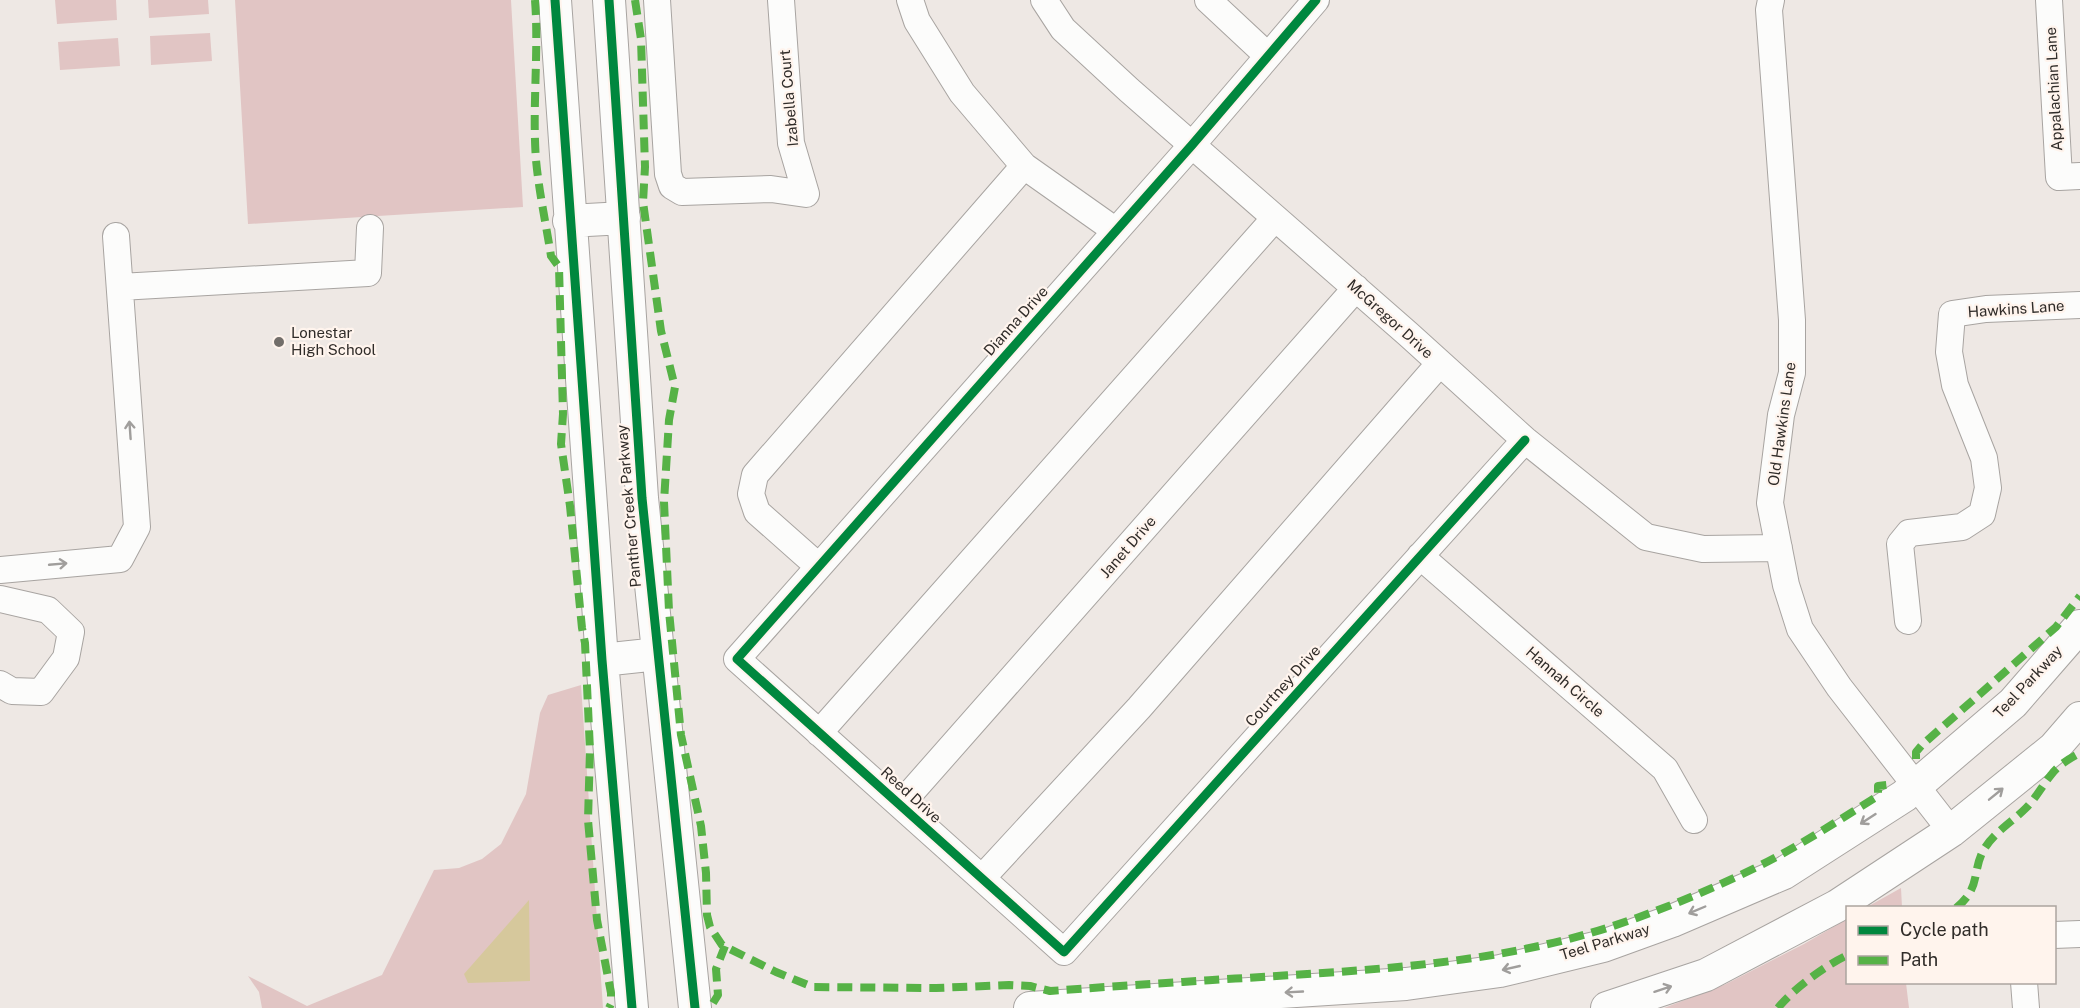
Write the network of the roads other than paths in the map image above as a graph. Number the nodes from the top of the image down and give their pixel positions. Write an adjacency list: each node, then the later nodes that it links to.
1 (555, 0): 17 (main road)
2 (609, 0): 15 (main road, Panther Creek Parkway)
3 (657, 0): 4 (street, Izabella Court)
4 (781, 0)
5 (910, 0): 13 (street)
6 (1044, 0): 12 (street, McGregor Drive)
7 (1208, 0): 11 (street)
8 (1316, 0): 11 (street, Dianna Drive)
9 (1771, 0): 26 (street, Old Hawkins Lane)
10 (2049, 0): 14 (street, Appalachian Lane)
11 (1268, 56): 12 (street, Dianna Drive)
12 (1192, 146): 16 (street, McGregor Drive); 19 (street, Dianna Drive)
13 (1024, 166): 19 (street); 28 (street)
14 (2070, 176)
15 (624, 218): 17 (main road); 33 (main road, Panther Creek Parkway)
16 (1275, 218): 22 (street, McGregor Drive); 38 (street)
17 (569, 221): 35 (main road)
18 (370, 228): 21 (street)
19 (1116, 231): 28 (street, Dianna Drive)
20 (116, 236): 21 (street)
21 (120, 287): 29 (street, one-way to 21)
22 (1356, 288): 24 (street, McGregor Drive); 40 (street, Janet Drive)
23 (2080, 305): 31 (street, Hawkins Lane)
24 (1440, 363): 25 (street, McGregor Drive); 43 (street)
25 (1525, 440): 26 (street, McGregor Drive); 27 (street, Courtney Drive)
26 (1779, 548): 39 (street, Old Hawkins Lane)
27 (1420, 556): 41 (street, Hannah Circle); 46 (street, Courtney Drive)
28 (818, 566): 34 (street, Dianna Drive)
29 (0, 570)
30 (0, 599): 36 (street)
31 (1908, 621)
32 (2080, 626): 39 (main road, Teel Parkway)
33 (658, 654): 35 (main road); 50 (main road, Panther Creek Parkway)
34 (737, 659): 38 (street, Reed Drive)
35 (602, 660): 49 (main road)
36 (0, 684)
37 (2080, 718): 42 (main road, one-way to 37)
38 (819, 733): 40 (street, Reed Drive)
39 (1917, 786): 42 (street, Old Hawkins Lane); 48 (main road, Teel Parkway, one-way to 48)
40 (900, 805): 43 (street, Reed Drive)
41 (1694, 820)
42 (1951, 831): 52 (main road, one-way to 42)
43 (982, 878): 46 (street, Reed Drive)
44 (2080, 934): 45 (street)
45 (2056, 935)
46 (1064, 952)
47 (2024, 984): 53 (street)
48 (1190, 1003): 51 (main road, Teel Parkway)
49 (632, 1008)
50 (695, 1008)
51 (1030, 1008)
52 (1607, 1008)
53 (2026, 1008)

